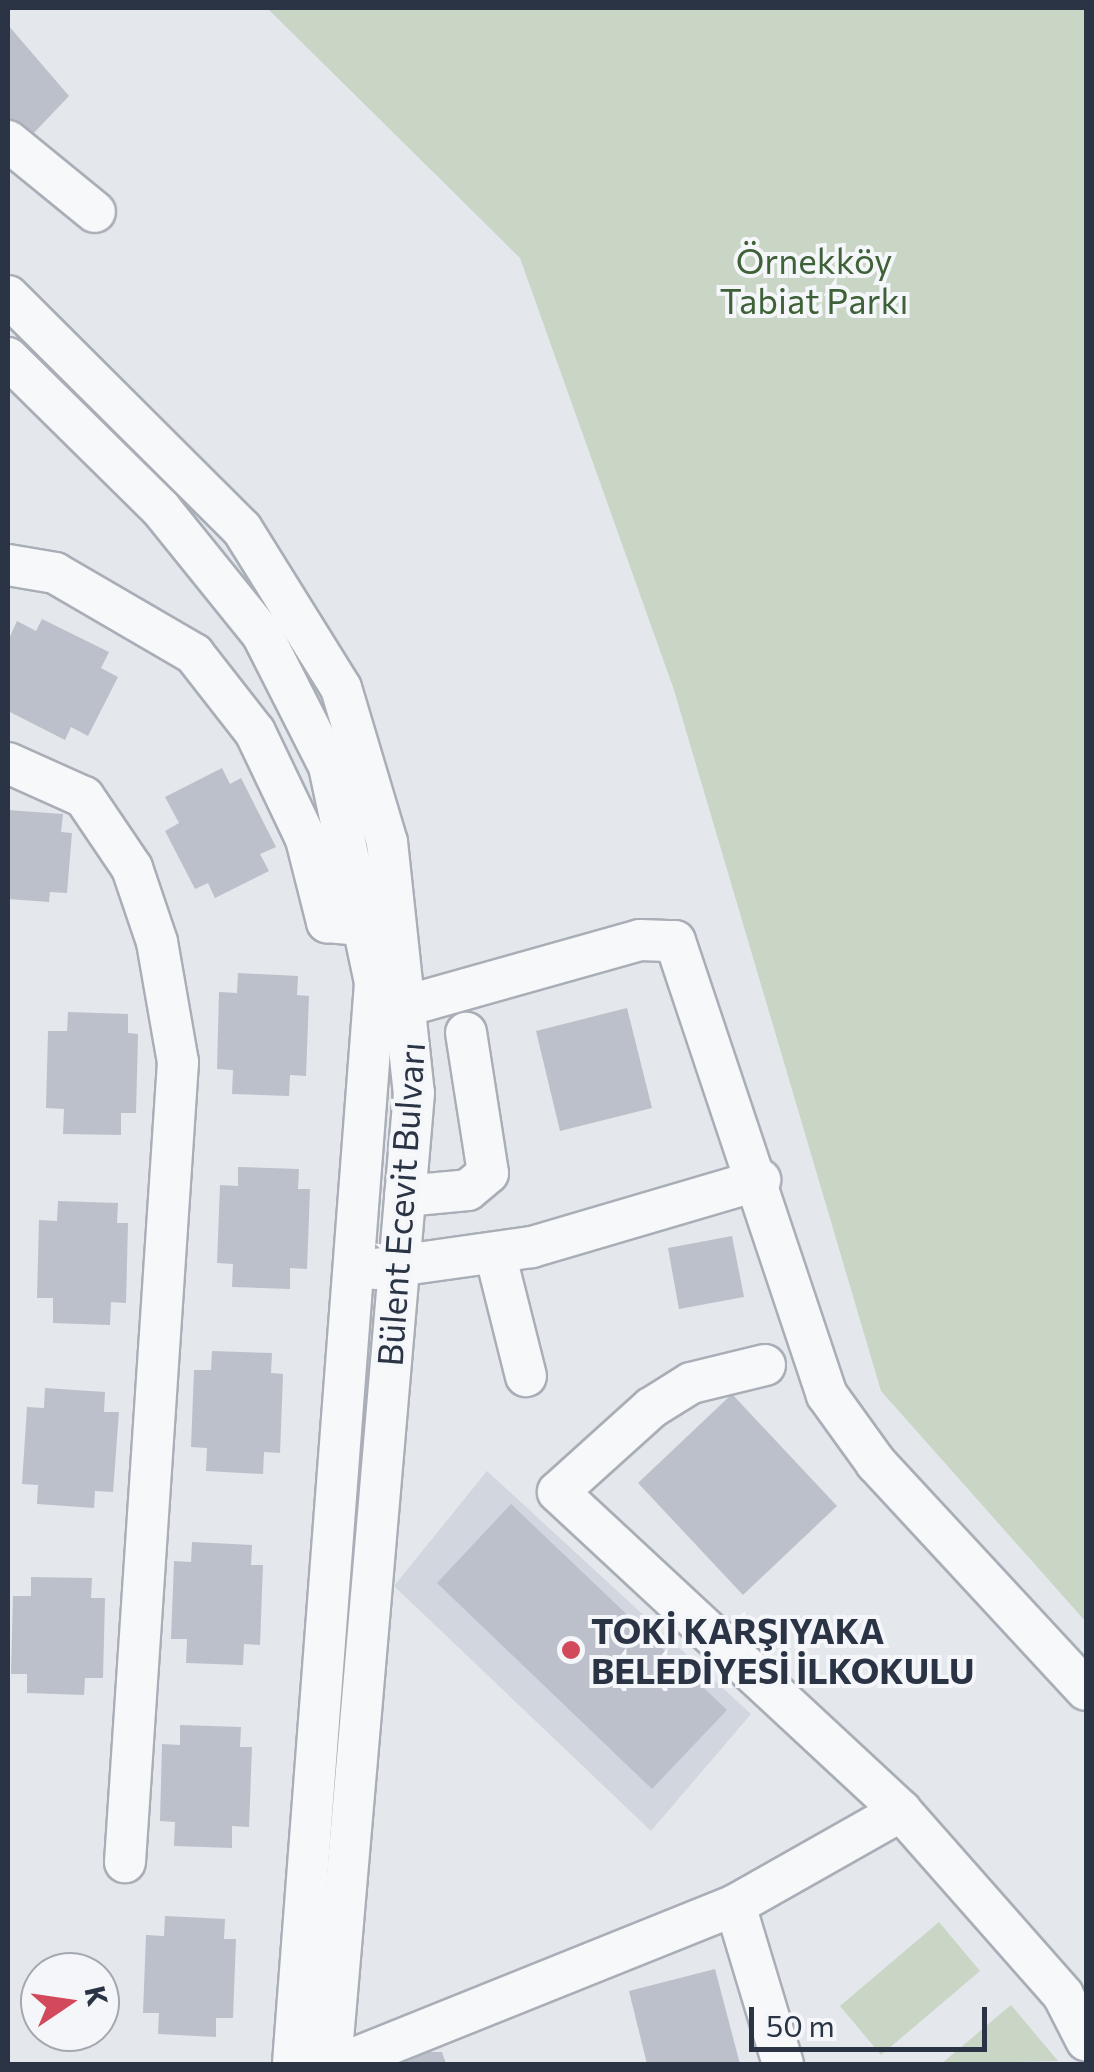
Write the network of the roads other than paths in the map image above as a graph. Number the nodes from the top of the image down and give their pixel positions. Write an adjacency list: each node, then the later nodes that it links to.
1 (8, 141): 2 (street)
2 (95, 212)
3 (8, 296): 8 (street, Bülent Ecevit Bulvarı)
4 (8, 358): 7 (street, Bülent Ecevit Bulvarı)
5 (8, 564): 7 (street)
6 (8, 763): 19 (street)
7 (364, 925): 13 (street, Bülent Ecevit Bulvarı)
8 (410, 1004): 10 (street); 11 (street, Bülent Ecevit Bulvarı)
9 (466, 1034): 11 (street)
10 (760, 1180): 12 (street); 17 (street)
11 (404, 1196): 14 (street, Bülent Ecevit Bulvarı)
12 (496, 1253): 14 (street); 16 (street)
13 (356, 1269): 14 (street); 22 (street, Bülent Ecevit Bulvarı)
14 (399, 1269): 23 (street, Bülent Ecevit Bulvarı)
15 (765, 1365): 18 (street)
16 (526, 1376)
17 (1086, 1690)
18 (901, 1811): 20 (street); 21 (street)
19 (125, 1862)
20 (735, 1905): 24 (street); 25 (street)
21 (1086, 2040)
22 (293, 2064)
23 (331, 2064)
24 (340, 2064)
25 (783, 2064)

